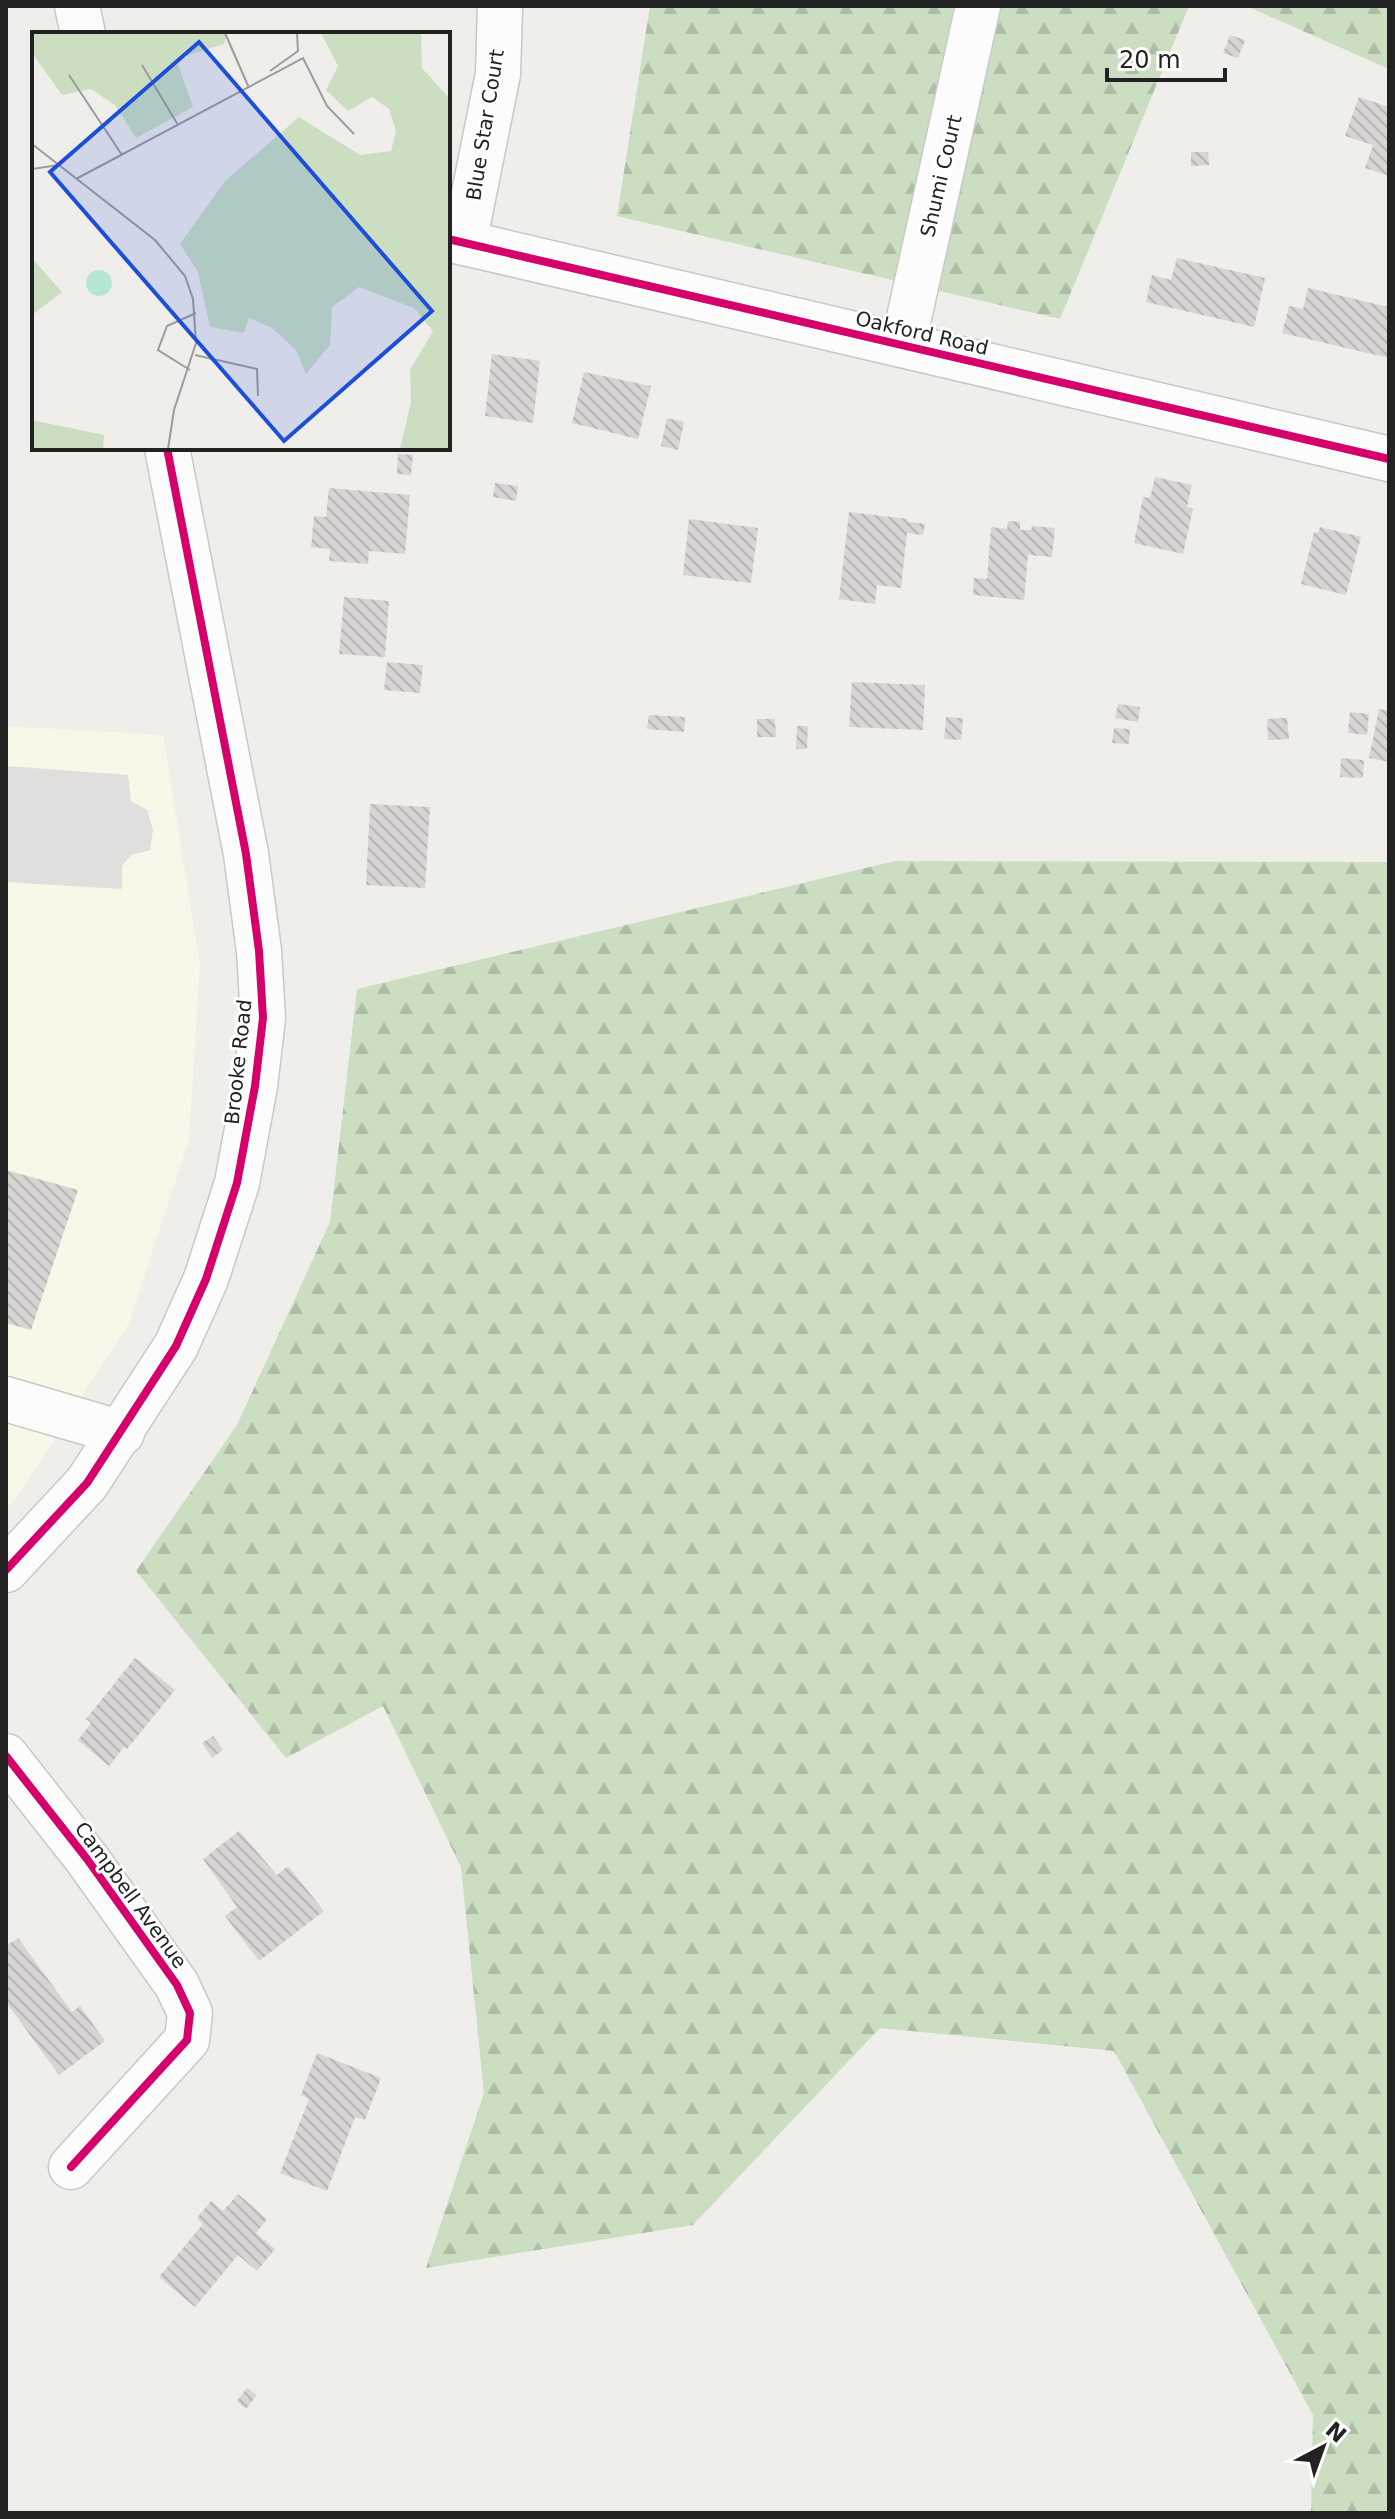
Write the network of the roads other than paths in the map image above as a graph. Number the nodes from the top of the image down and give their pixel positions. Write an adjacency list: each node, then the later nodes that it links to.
1 (500, 6): 3 (street, Blue Star Court)
2 (978, 6): 4 (street, Shumi Court)
3 (456, 241): 4 (street, Oakford Road)
4 (903, 345): 6 (street, Oakford Road)
5 (167, 450): 8 (street, Brooke Road)
6 (1389, 459)
7 (6, 1399): 8 (street)
8 (122, 1433): 9 (street, Brooke Road)
9 (6, 1570)
10 (6, 1756): 11 (street, Campbell Avenue)
11 (71, 2167)

